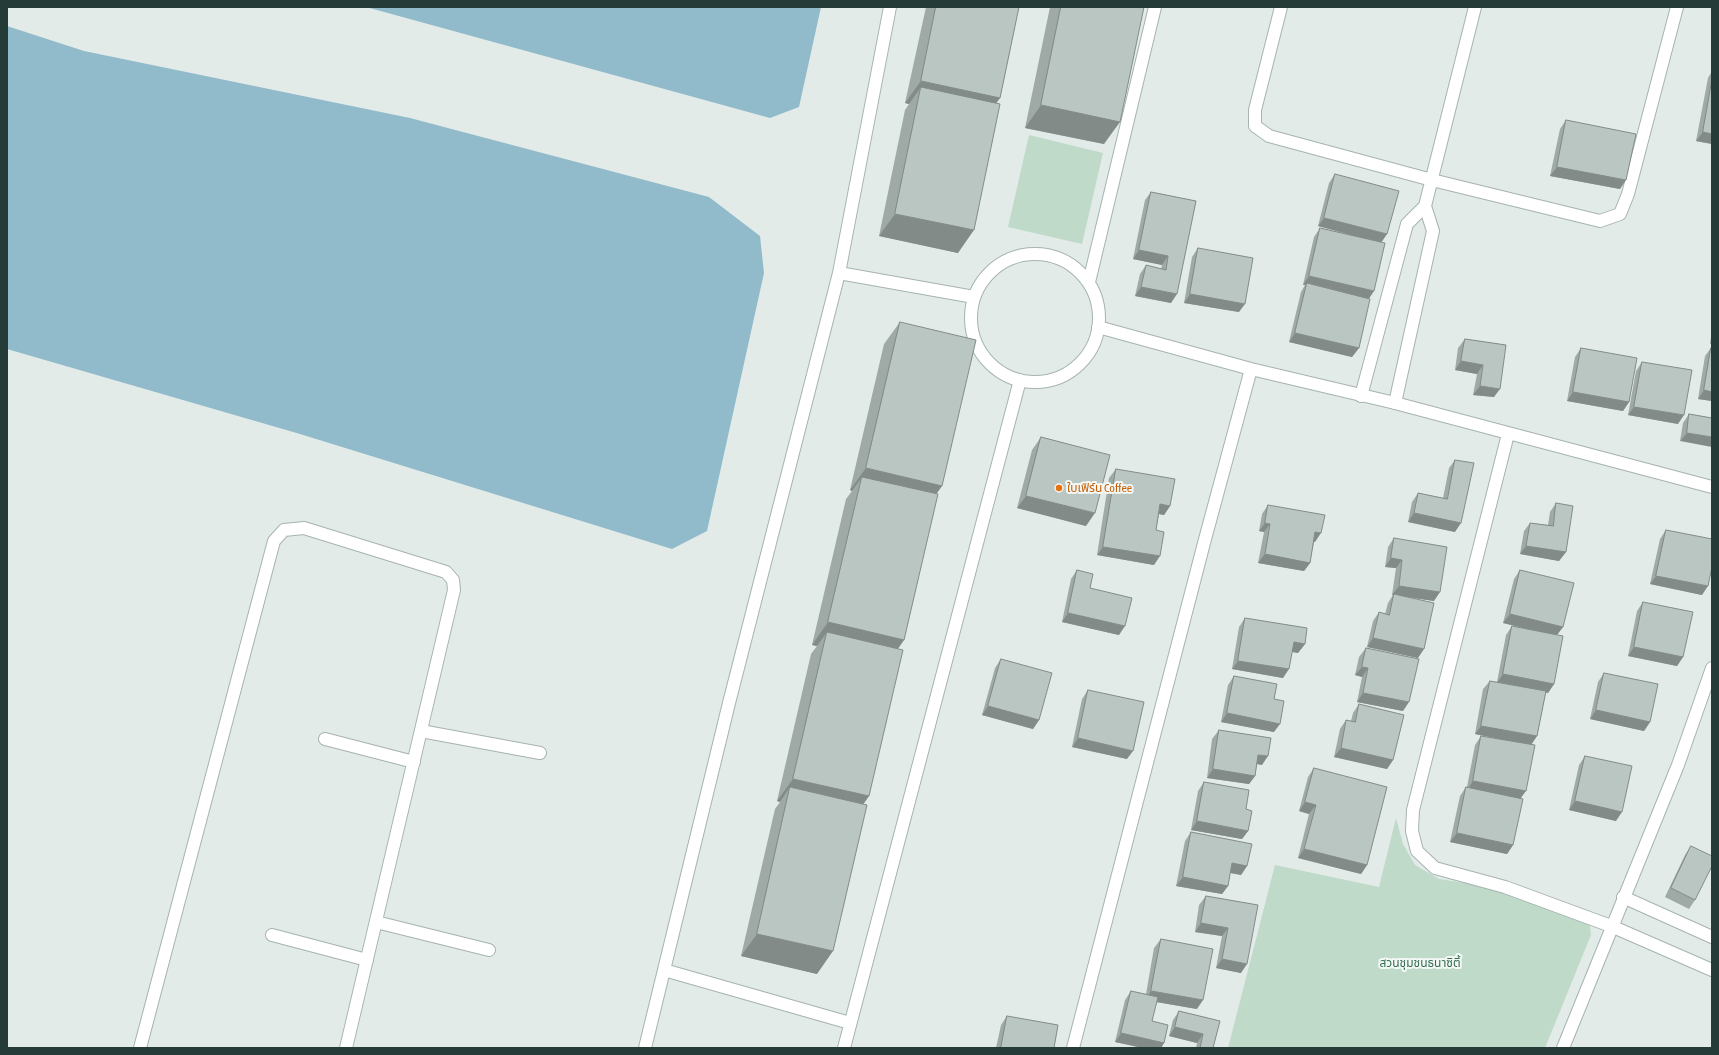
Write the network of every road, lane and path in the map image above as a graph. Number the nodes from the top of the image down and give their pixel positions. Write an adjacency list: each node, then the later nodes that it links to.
1 (890, 7): 8 (street)
2 (1155, 7): 9 (street)
3 (1282, 7): 6 (street)
4 (1475, 7): 6 (street)
5 (1677, 7): 6 (street)
6 (1432, 180): 7 (street)
7 (1425, 206): 14 (street); 15 (street)
8 (839, 273): 10 (street); 30 (street)
9 (1089, 282): 10 (street); 11 (street)
10 (974, 297): 13 (street)
11 (1098, 327): 12 (street); 13 (street)
12 (1251, 369): 14 (street); 37 (street)
13 (1020, 380): 32 (street)
14 (1361, 396): 15 (street)
15 (1395, 404): 16 (street)
16 (1508, 434): 17 (street); 25 (street)
17 (1712, 487)
18 (1712, 668): 23 (street)
19 (421, 731): 21 (street); 22 (street); 33 (street)
20 (324, 739): 22 (street)
21 (540, 753)
22 (414, 762): 24 (street)
23 (1623, 897): 25 (street); 27 (street)
24 (376, 922): 28 (street); 29 (street)
25 (1612, 926): 31 (street); 38 (street)
26 (272, 935): 29 (street)
27 (1712, 937)
28 (489, 950)
29 (367, 960): 34 (street)
30 (664, 970): 32 (street); 35 (street)
31 (1712, 970)
32 (850, 1023): 36 (street)
33 (140, 1048)
34 (346, 1048)
35 (645, 1048)
36 (844, 1048)
37 (1073, 1048)
38 (1563, 1048)

